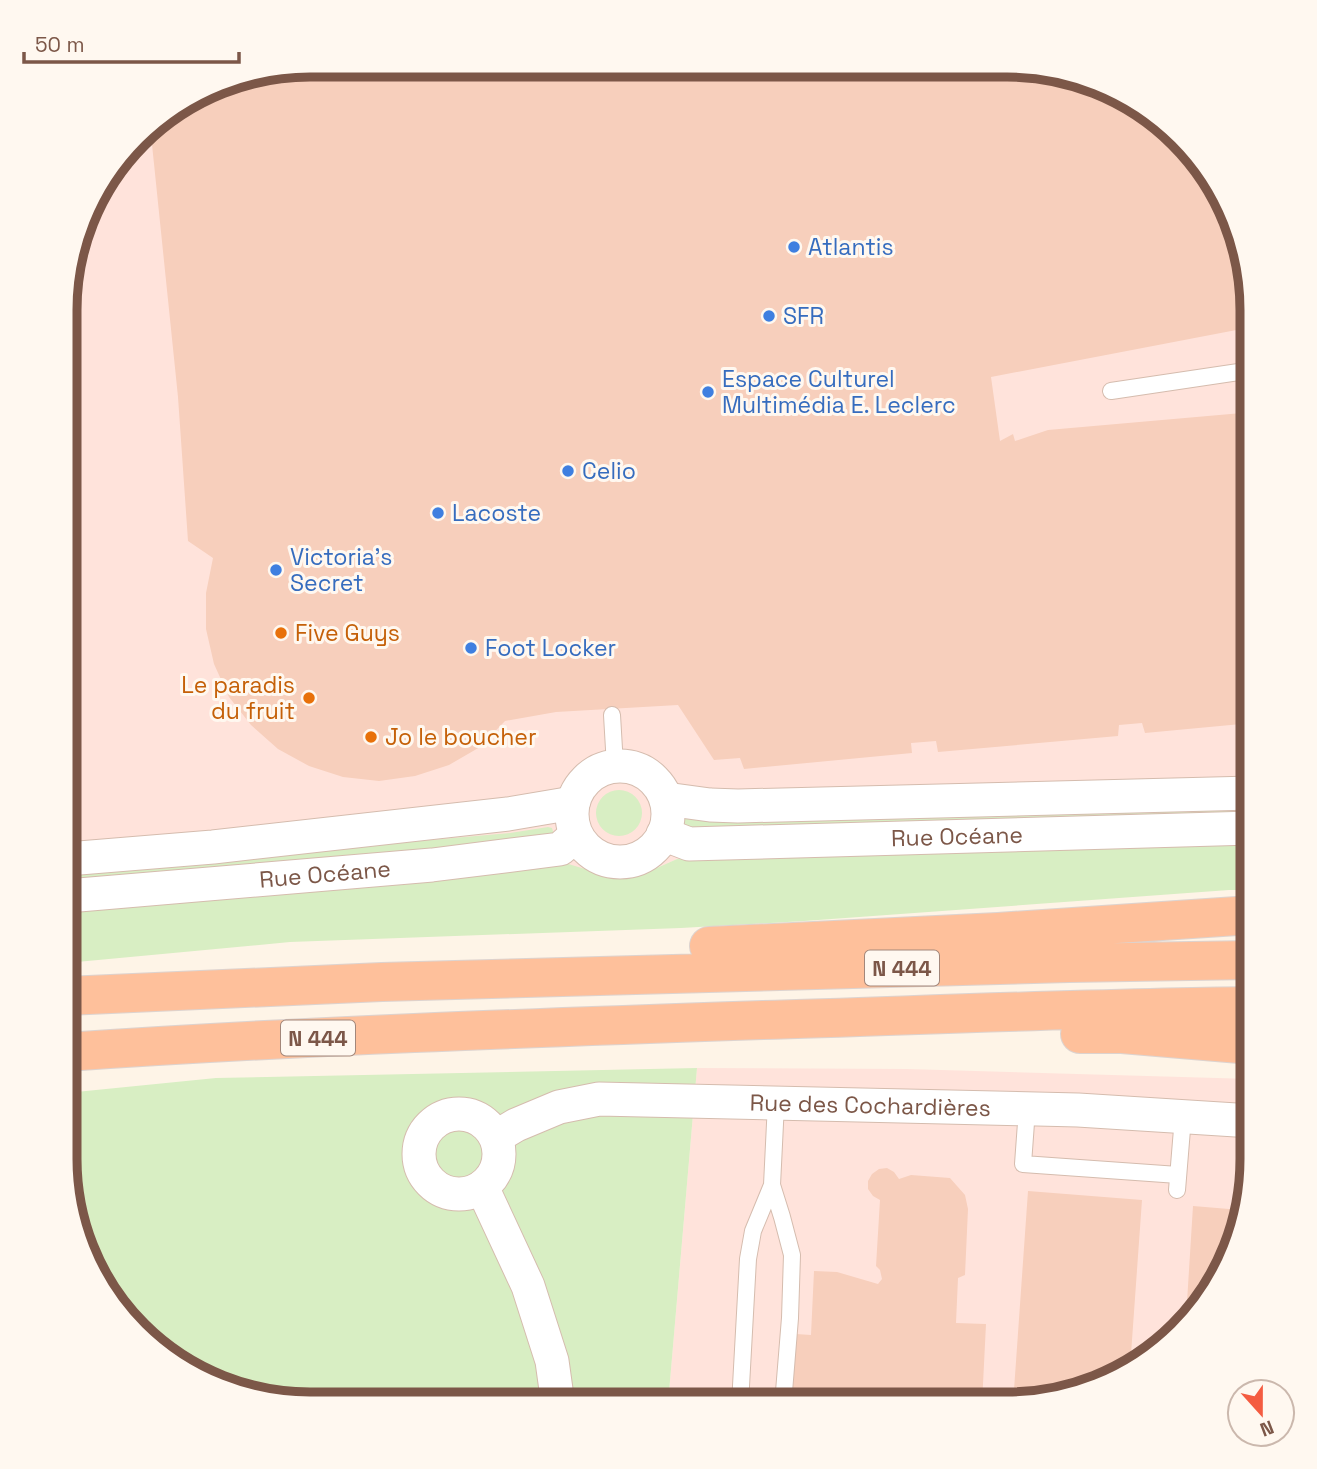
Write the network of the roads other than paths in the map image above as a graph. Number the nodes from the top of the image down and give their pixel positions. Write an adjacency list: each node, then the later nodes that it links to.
1 (1240, 372): 2 (lane)
2 (1111, 391)
3 (611, 715): 4 (lane)
4 (615, 766): 6 (street); 7 (street)
5 (1240, 793): 6 (street, Rue Océane)
6 (666, 799): 9 (street)
7 (575, 819): 9 (street); 10 (street, Rue Océane); 11 (street, Rue Océane)
8 (1240, 828): 9 (street, Rue Océane)
9 (663, 834)
10 (77, 858)
11 (77, 894)
12 (1240, 916): 14 (highway)
13 (1240, 960): 14 (highway, N 444)
14 (552, 977): 15 (highway, N 444)
15 (77, 995)
16 (1240, 1006): 17 (highway, N 444)
17 (979, 1013): 18 (highway); 19 (highway, N 444)
18 (1240, 1044)
19 (77, 1051)
20 (776, 1103): 21 (street, Rue des Cochardières); 24 (street, Rue des Cochardières); 25 (lane)
21 (1027, 1108): 22 (street, Rue des Cochardières); 22 (lane)
22 (1183, 1118): 23 (street, Rue des Cochardières)
23 (1240, 1120)
24 (496, 1136): 26 (street); 26 (street)
25 (772, 1185): 28 (lane); 29 (lane)
26 (482, 1187): 27 (street)
27 (556, 1392)
28 (741, 1392)
29 (784, 1392)

